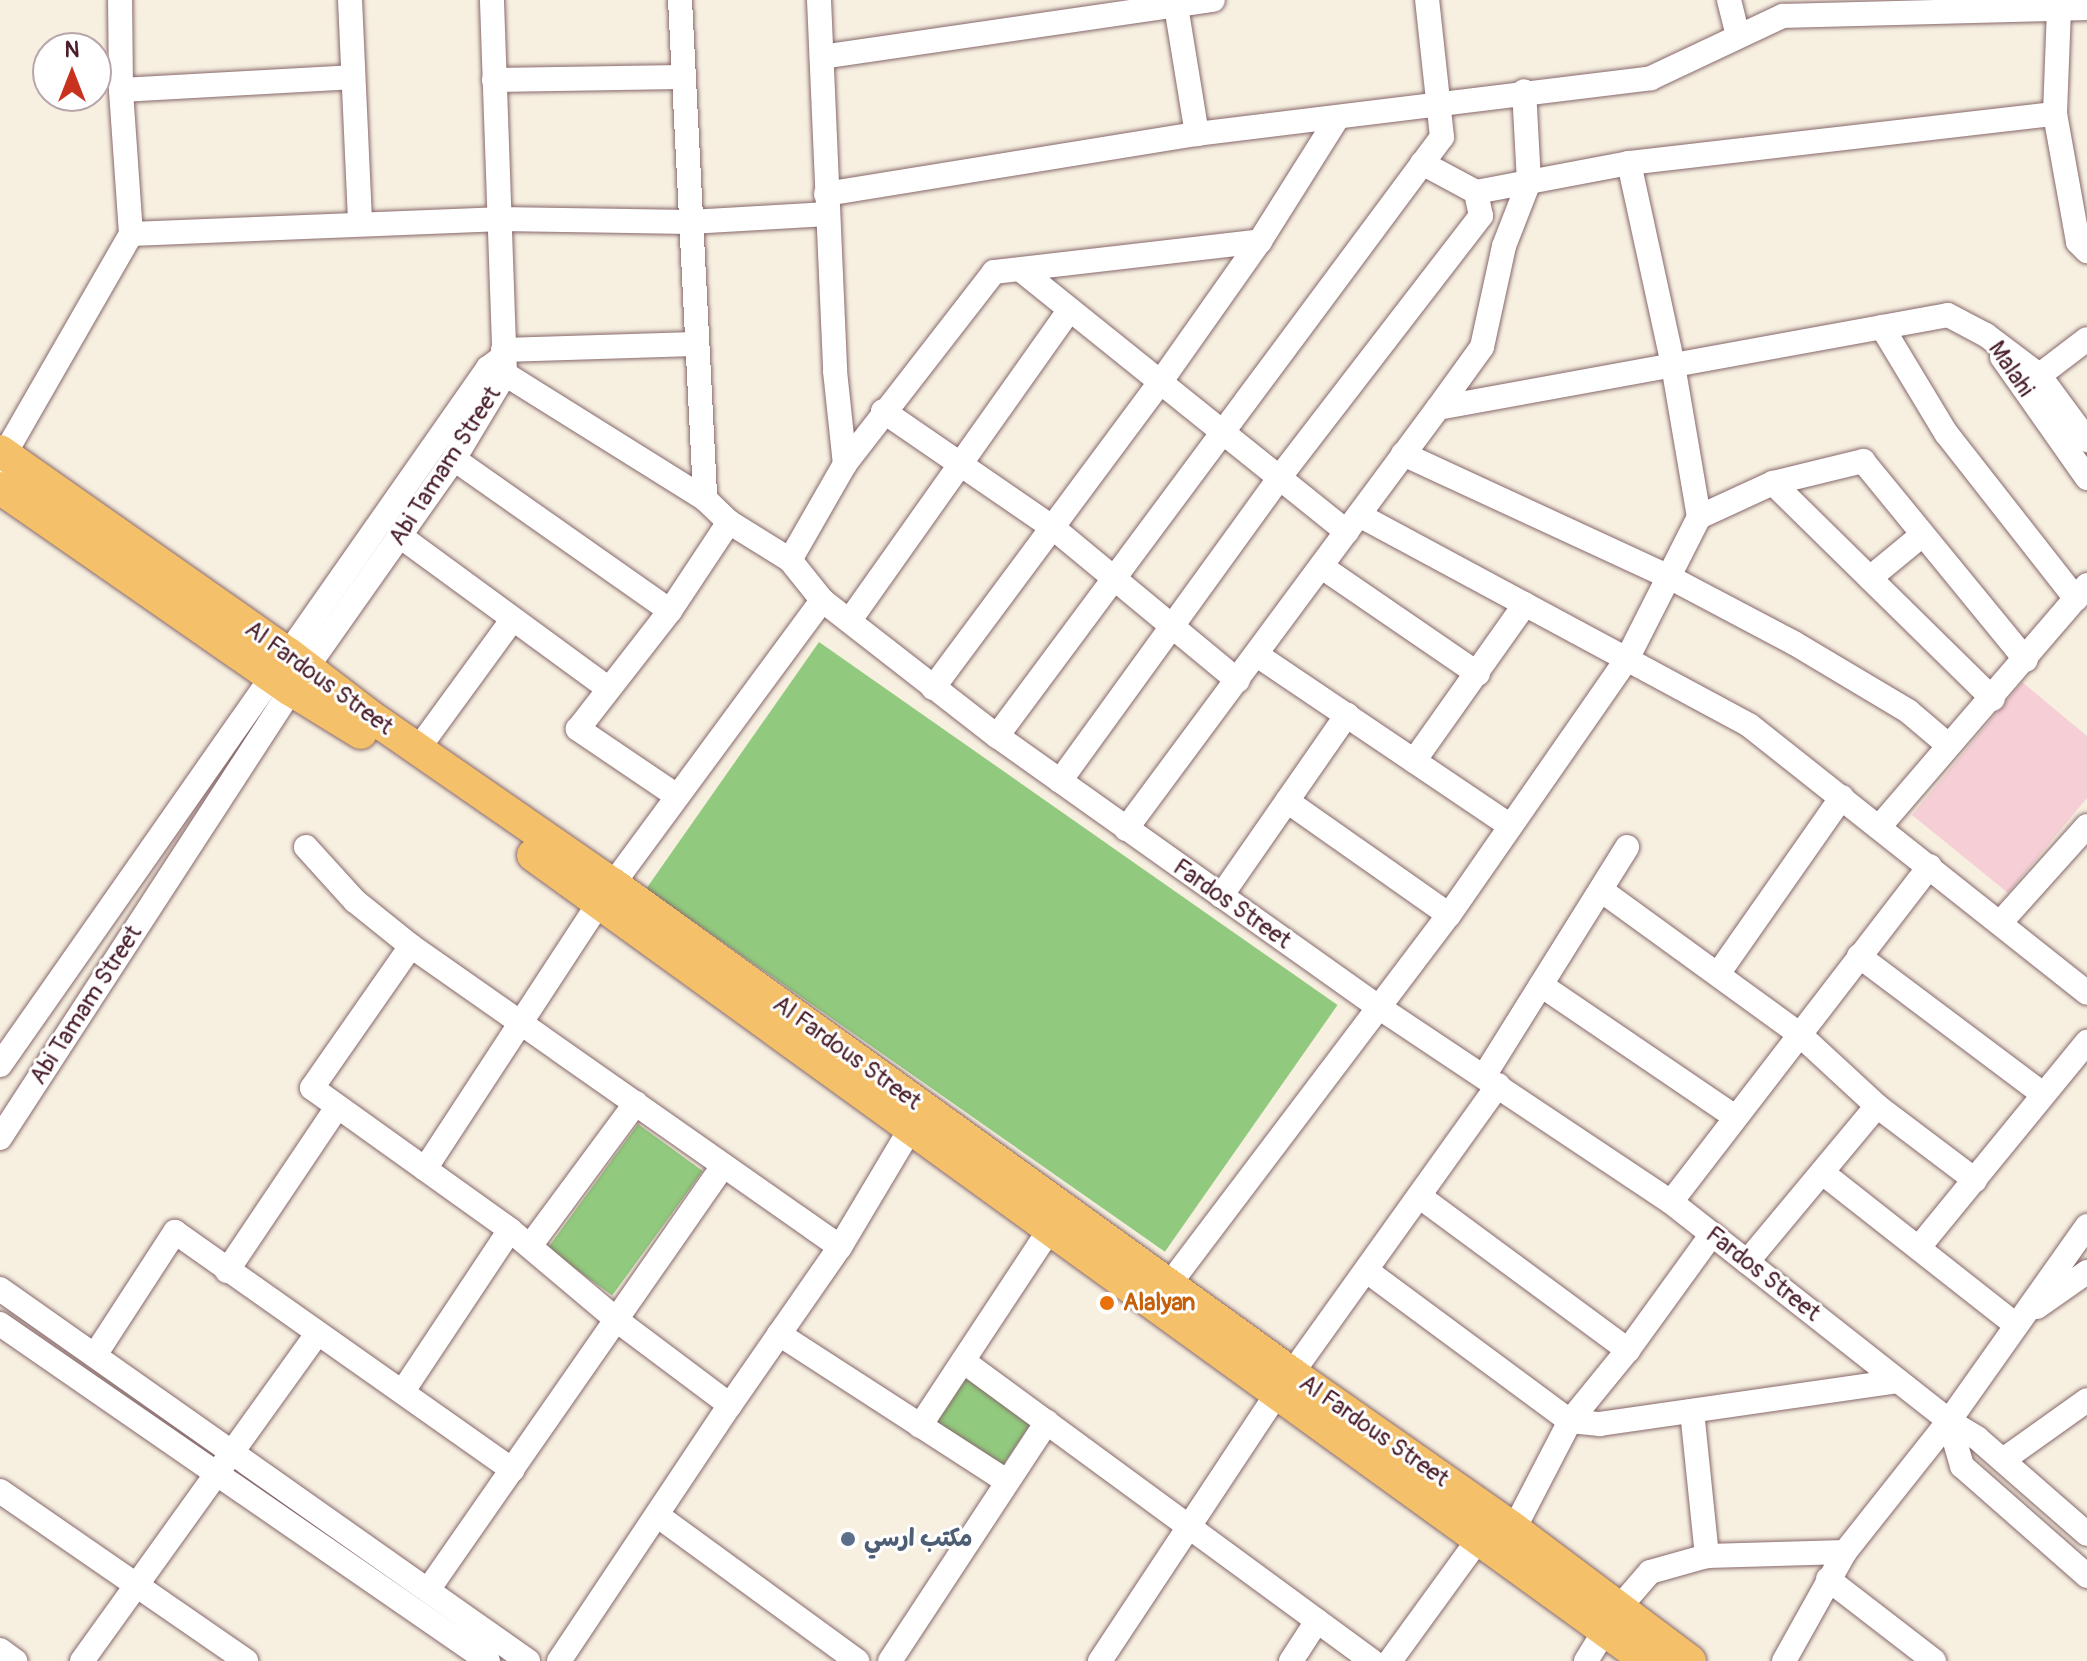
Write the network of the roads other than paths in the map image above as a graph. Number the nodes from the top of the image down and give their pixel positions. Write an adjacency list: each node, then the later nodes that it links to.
1 (120, 0): 18 (street)
2 (350, 0): 15 (street)
3 (492, 0): 17 (street)
4 (680, 0): 16 (street)
5 (819, 0): 14 (street)
6 (1213, 0): 9 (street)
7 (1427, 0): 20 (street)
8 (1729, 0): 13 (street)
9 (1175, 3): 14 (street); 23 (street)
10 (1965, 6): 12 (street); 13 (street)
11 (2087, 8): 12 (street)
12 (2059, 9): 21 (street)
13 (1738, 35): 19 (street)
14 (822, 57): 28 (street)
15 (351, 77): 18 (street); 31 (street)
16 (681, 77): 17 (street); 30 (street)
17 (494, 80): 29 (street)
18 (121, 90): 32 (street)
19 (1524, 91): 20 (street); 26 (street)
20 (1438, 105): 22 (street); 24 (street)
21 (2055, 114): 25 (street); 34 (street)
22 (1338, 117): 23 (street); 33 (street)
23 (1197, 134): 28 (street)
24 (1422, 163): 27 (street); 46 (street)
25 (1629, 163): 26 (street); 41 (street)
26 (1529, 182): 27 (street); 44 (street)
27 (1476, 192): 53 (street)
28 (827, 204): 30 (street); 52 (street)
29 (497, 219): 30 (street); 31 (street); 40 (street)
30 (690, 222): 39 (street)
31 (360, 224): 32 (street)
32 (131, 234): 49 (street)
33 (1260, 241): 35 (street); 43 (street)
34 (2087, 251)
35 (1021, 270): 36 (street); 45 (street)
36 (1069, 311): 43 (street); 51 (street)
37 (1882, 327): 41 (street, Malahi); 42 (street, Malahi); 69 (street)
38 (2087, 339): 42 (street)
39 (695, 344): 40 (street); 57 (street)
40 (500, 362): 50 (street, Abi Tamam Street); 57 (street, Fardos Street); 79 (street, Abi Tamam Street)
41 (1673, 365): 44 (street, Malahi); 58 (street)
42 (2031, 382): 47 (street, Malahi); 54 (street, Malahi)
43 (1159, 384): 46 (street); 61 (street)
44 (1438, 408): 48 (street)
45 (883, 411): 51 (street); 52 (street)
46 (1220, 432): 53 (street); 66 (street)
47 (2087, 440)
48 (1403, 454): 60 (street); 67 (street)
49 (2, 456): 79 (main road, Al Fardous Street)
50 (454, 459): 62 (street, Abi Tamam Street); 72 (street)
51 (961, 462): 61 (street); 74 (street)
52 (845, 464): 64 (street)
53 (1279, 478): 60 (street); 75 (street)
54 (2087, 478)
55 (1773, 483): 58 (street); 63 (street); 68 (street)
56 (0, 488): 79 (main road, Al Fardous Street)
57 (705, 499): 59 (street, Fardos Street)
58 (1699, 517): 67 (street)
59 (729, 522): 64 (street, Fardos Street); 72 (street)
60 (1353, 524): 65 (street); 71 (street)
61 (1052, 527): 66 (street); 83 (street)
62 (400, 536): 73 (street); 79 (street, Abi Tamam Street)
63 (1921, 536): 68 (street); 78 (street)
64 (790, 560): 70 (street, Fardos Street)
65 (1322, 567): 76 (street); 80 (street)
66 (1115, 577): 75 (street); 86 (street)
67 (1669, 577): 77 (street); 87 (street)
68 (1870, 578): 84 (street)
69 (2081, 592): 78 (street)
70 (822, 600): 74 (street, Fardos Street); 91 (street)
71 (1525, 604): 77 (street); 80 (street)
72 (670, 611): 82 (street)
73 (512, 620): 82 (street); 88 (street)
74 (850, 620): 83 (street, Fardos Street)
75 (1171, 627): 81 (street); 90 (street)
76 (1257, 655): 81 (street); 85 (street)
77 (1627, 659): 92 (street); 94 (street)
78 (2026, 660): 84 (street)
79 (290, 673): 88 (main road, Al Fardous Street); 102 (main road, Al Fardous Street); 115 (street, Abi Tamam Street); 123 (street, Abi Tamam Street)
80 (1478, 674): 89 (street)
81 (1238, 681): 97 (street)
82 (608, 688): 91 (street)
83 (933, 688): 86 (street, Fardos Street)
84 (1993, 699): 87 (street)
85 (1347, 715): 89 (street); 93 (street)
86 (997, 736): 90 (street, Fardos Street)
87 (1948, 745): 95 (street)
88 (418, 749): 102 (main road, Al Fardous Street)
89 (1414, 761): 94 (street)
90 (1060, 781): 97 (street, Fardos Street)
91 (677, 796): 102 (street)
92 (1842, 797): 95 (street); 108 (street)
93 (1287, 801): 103 (street); 104 (street)
94 (1509, 825): 104 (street)
95 (1880, 826): 100 (street)
96 (2087, 826): 105 (street)
97 (1126, 829): 103 (street, Fardos Street)
98 (306, 847): 106 (street)
99 (1627, 847): 101 (street)
100 (1930, 866): 105 (street); 107 (street)
101 (1601, 890): 108 (street); 109 (street)
102 (606, 893): 112 (street); 121 (main road, Al Fardous Street)
103 (1221, 896): 111 (street, Fardos Street)
104 (1449, 915): 111 (street)
105 (2000, 923): 110 (street)
106 (411, 946): 112 (street); 120 (street)
107 (1859, 956): 113 (street); 117 (street)
108 (1718, 974): 113 (street)
109 (1541, 985): 116 (street); 122 (street)
110 (2087, 993)
111 (1380, 1008): 116 (street, Fardos Street); 142 (street)
112 (521, 1022): 118 (street); 125 (street)
113 (1798, 1033): 119 (street); 122 (street)
114 (2087, 1042): 117 (street)
115 (0, 1065)
116 (1491, 1080): 128 (street); 129 (street, Fardos Street)
117 (2043, 1094): 127 (street)
118 (636, 1103): 124 (street); 134 (street)
119 (1877, 1106): 126 (street); 127 (street)
120 (337, 1107): 125 (street); 138 (street)
121 (918, 1117): 132 (main road, Al Fardous Street); 136 (street); 142 (main road, Al Fardous Street)
122 (1735, 1117): 129 (street)
123 (0, 1138)
124 (723, 1166): 136 (street); 143 (street)
125 (425, 1169): 131 (street)
126 (1824, 1174): 135 (street); 137 (street)
127 (1975, 1180): 135 (street)
128 (1419, 1196): 139 (street); 148 (street)
129 (1671, 1202): 133 (street, Fardos Street)
130 (2087, 1226): 144 (street)
131 (510, 1230): 134 (street); 153 (street)
132 (1049, 1230): 142 (main road, Al Fardous Street); 150 (street)
133 (1712, 1234): 137 (street, Fardos Street); 148 (street)
134 (530, 1246): 143 (street)
135 (1920, 1246): 144 (street)
136 (840, 1247): 147 (street)
137 (1747, 1262): 151 (street, Fardos Street)
138 (227, 1271): 146 (street); 149 (street)
139 (1367, 1271): 152 (street); 157 (street)
140 (2087, 1272): 144 (street)
141 (0, 1289): 149 (street)
142 (1161, 1296): 152 (main road, Al Fardous Street)
143 (618, 1321): 155 (street); 163 (street)
144 (2018, 1322): 158 (street)
145 (0, 1324): 162 (street)
146 (317, 1334): 153 (street); 162 (street)
147 (779, 1334): 155 (street); 160 (street)
148 (1628, 1350): 157 (street)
149 (95, 1355): 162 (street)
150 (963, 1361): 159 (street); 160 (street)
151 (1898, 1381): 156 (street); 158 (street, Fardos Street)
152 (1285, 1384): 168 (street); 169 (main road, Al Fardous Street); 170 (main road, Al Fardous Street)
153 (403, 1391): 163 (street)
154 (2087, 1400): 161 (street)
155 (730, 1405): 166 (street)
156 (1692, 1411): 157 (street); 172 (street)
157 (1570, 1421): 169 (street)
158 (1949, 1421): 161 (street, Fardos Street); 171 (street); 173 (street)
159 (1047, 1422): 164 (street); 168 (street)
160 (920, 1426): 164 (street)
161 (2003, 1460): 167 (street, Fardos Street)
162 (226, 1462): 175 (street); 176 (street); 183 (street)
163 (512, 1470): 176 (street)
164 (1006, 1481): 187 (street)
165 (0, 1491): 175 (street)
166 (657, 1515): 185 (street); 186 (street)
167 (2083, 1524)
168 (1188, 1528): 177 (street); 188 (street)
169 (1514, 1529): 178 (main road, Al Fardous Street)
170 (1478, 1540): 178 (main road, Al Fardous Street); 191 (street)
171 (1845, 1552): 172 (street); 174 (street)
172 (1707, 1556): 178 (street)
173 (2087, 1576)
174 (1828, 1579): 195 (street); 196 (street)
175 (134, 1586): 181 (street); 182 (street)
176 (428, 1590): 184 (street)
177 (1317, 1621): 189 (street); 190 (street)
178 (1612, 1621): 192 (street); 193 (main road, Al Fardous Street); 194 (main road, Al Fardous Street)
179 (0, 1650): 180 (street)
180 (15, 1661)
181 (82, 1661)
182 (246, 1661)
183 (488, 1661)
184 (528, 1661)
185 (559, 1661)
186 (857, 1661)
187 (890, 1661)
188 (1100, 1661)
189 (1291, 1661)
190 (1372, 1661)
191 (1390, 1661)
192 (1586, 1661)
193 (1647, 1661)
194 (1690, 1661)
195 (1784, 1661)
196 (1934, 1661)

